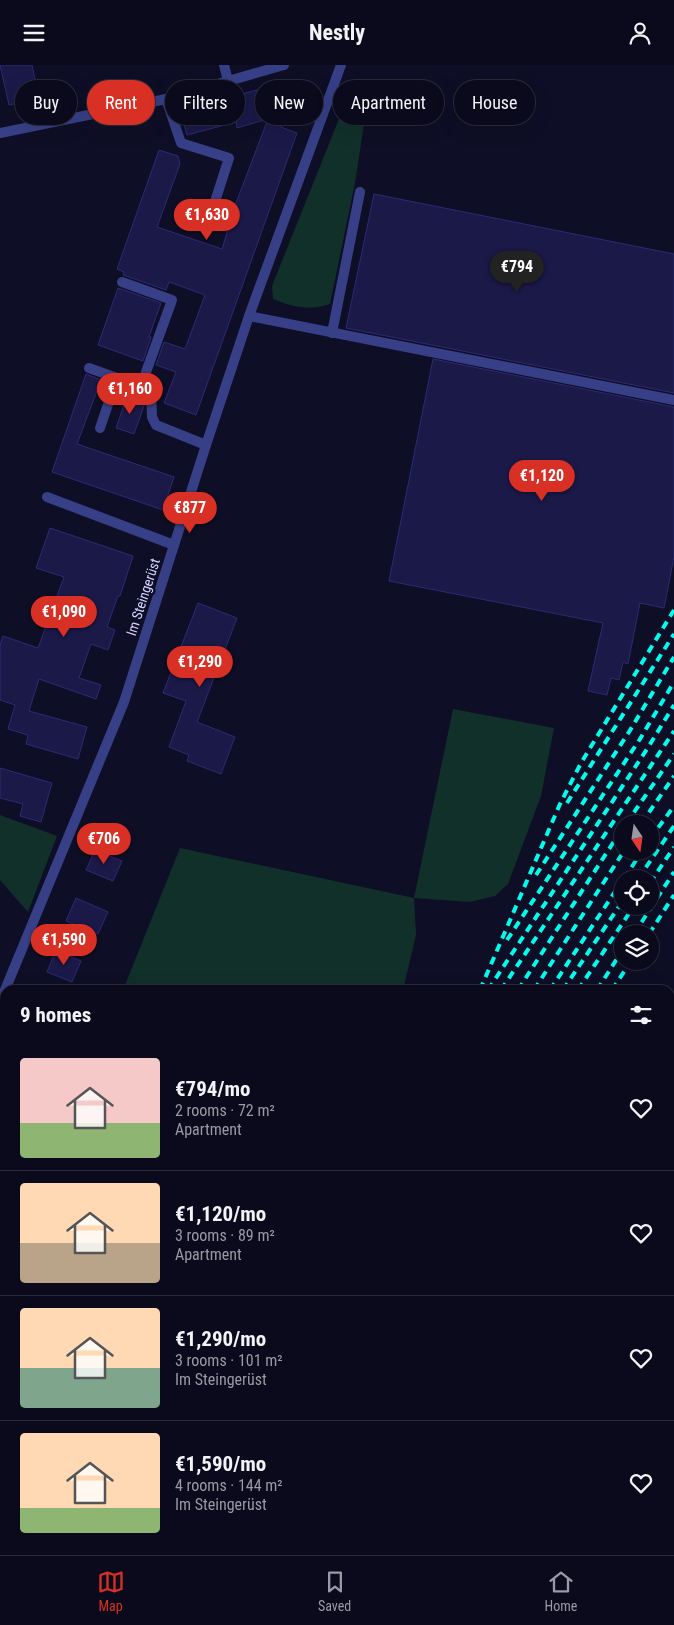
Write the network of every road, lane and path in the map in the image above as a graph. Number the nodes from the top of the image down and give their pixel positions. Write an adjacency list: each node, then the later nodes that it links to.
1 (224, 65): 4 (street)
2 (284, 65): 5 (street)
3 (341, 65): 12 (street, Im Steingerüst)
4 (228, 80)
5 (232, 80)
6 (165, 99): 8 (street)
7 (175, 125): 10 (street)
8 (0, 133)
9 (360, 192): 13 (street)
10 (210, 217)
11 (122, 282): 16 (street)
12 (249, 316): 13 (street); 19 (street, Im Steingerüst)
13 (332, 333): 17 (street)
14 (89, 368): 15 (street)
15 (117, 377): 16 (street); 18 (street)
16 (141, 386): 19 (street)
17 (674, 400)
18 (100, 428)
19 (206, 445): 21 (street, Im Steingerüst)
20 (47, 497): 21 (street)
21 (174, 545): 22 (street, Im Steingerüst)
22 (7, 985)

